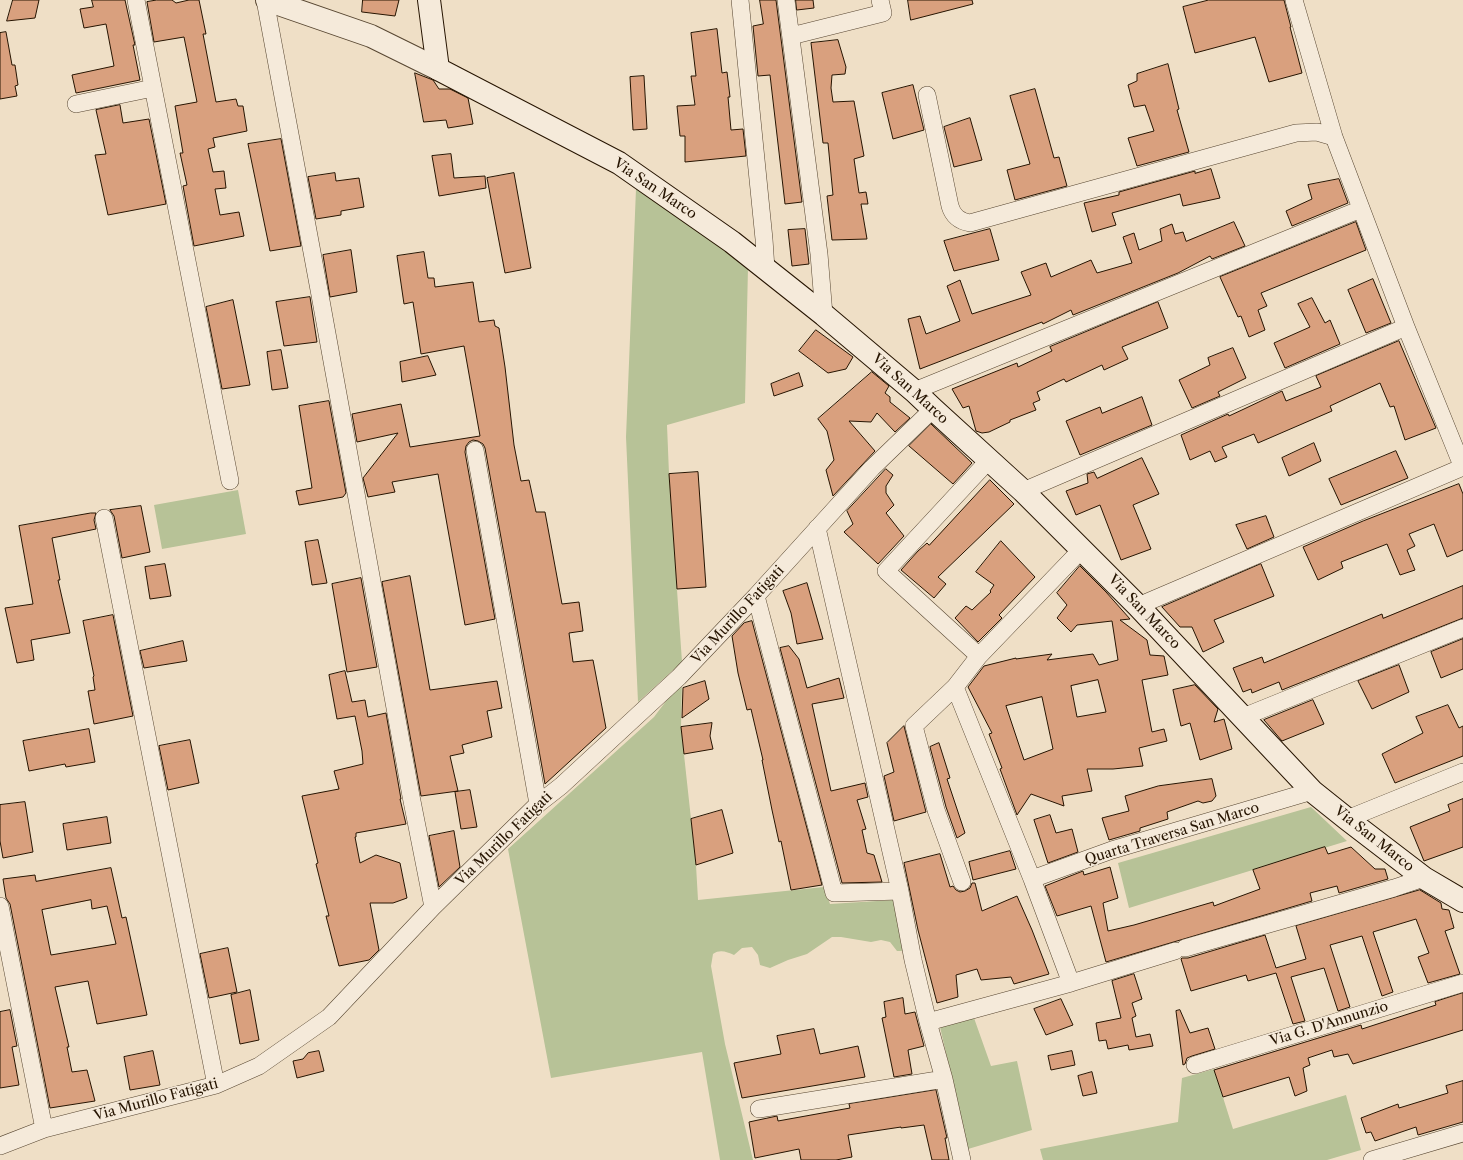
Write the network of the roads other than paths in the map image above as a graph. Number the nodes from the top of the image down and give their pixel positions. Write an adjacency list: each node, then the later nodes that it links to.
1 (136, 0): 10 (street)
2 (266, 0): 9 (main road, Via San Marco); 44 (street)
3 (429, 0): 9 (main road)
4 (740, 0): 15 (street)
5 (786, 0): 8 (street)
6 (880, 0): 8 (street)
7 (1294, 0): 13 (street)
8 (792, 36): 16 (street)
9 (438, 69): 15 (main road, Via San Marco)
10 (153, 88): 12 (street); 23 (street)
11 (927, 95): 13 (street)
12 (76, 104)
13 (1334, 137): 14 (street)
14 (1361, 208): 17 (street); 18 (street)
15 (766, 269): 16 (main road, Via San Marco)
16 (824, 315): 18 (main road, Via San Marco)
17 (1406, 327): 22 (street); 24 (street)
18 (914, 391): 19 (main road, Via San Marco)
19 (933, 409): 21 (main road, Via San Marco); 26 (street, Via Murillo Fatigati)
20 (475, 450): 36 (street)
21 (989, 460): 24 (main road, Via San Marco); 31 (street)
22 (1463, 468): 29 (street)
23 (230, 481)
24 (1023, 491): 27 (main road, Via San Marco)
25 (104, 518): 50 (street)
26 (817, 528): 28 (street, Via Murillo Fatigati); 41 (street)
27 (1082, 549): 29 (main road, Via San Marco); 31 (street)
28 (756, 596): 36 (street, Via Murillo Fatigati); 41 (street)
29 (1138, 606): 33 (main road, Via San Marco)
30 (1463, 628): 33 (street)
31 (978, 656): 32 (street)
32 (955, 687): 39 (street); 40 (street)
33 (1243, 718): 35 (main road, Via San Marco)
34 (1463, 772): 37 (street)
35 (1312, 790): 37 (main road, Via San Marco); 39 (street, Quarta Traversa San Marco)
36 (538, 804): 44 (street, Via Murillo Fatigati)
37 (1347, 820): 38 (main road, Via San Marco)
38 (1424, 878): 42 (main road, Via San Marco); 45 (street)
39 (1032, 879): 45 (street)
40 (962, 882)
41 (900, 891): 47 (street)
42 (1463, 901)
43 (0, 906): 52 (street)
44 (433, 907): 50 (street, Via Murillo Fatigati)
45 (1071, 983): 47 (street)
46 (1463, 983): 48 (street, Via G. D'Annunzio)
47 (928, 1022): 49 (street)
48 (1195, 1066)
49 (944, 1079): 51 (street); 55 (street)
50 (216, 1086): 52 (street, Via Murillo Fatigati)
51 (758, 1109)
52 (44, 1129): 54 (street, Via Murillo Fatigati)
53 (1463, 1133): 56 (street)
54 (0, 1146)
55 (962, 1160)
56 (1372, 1160)

